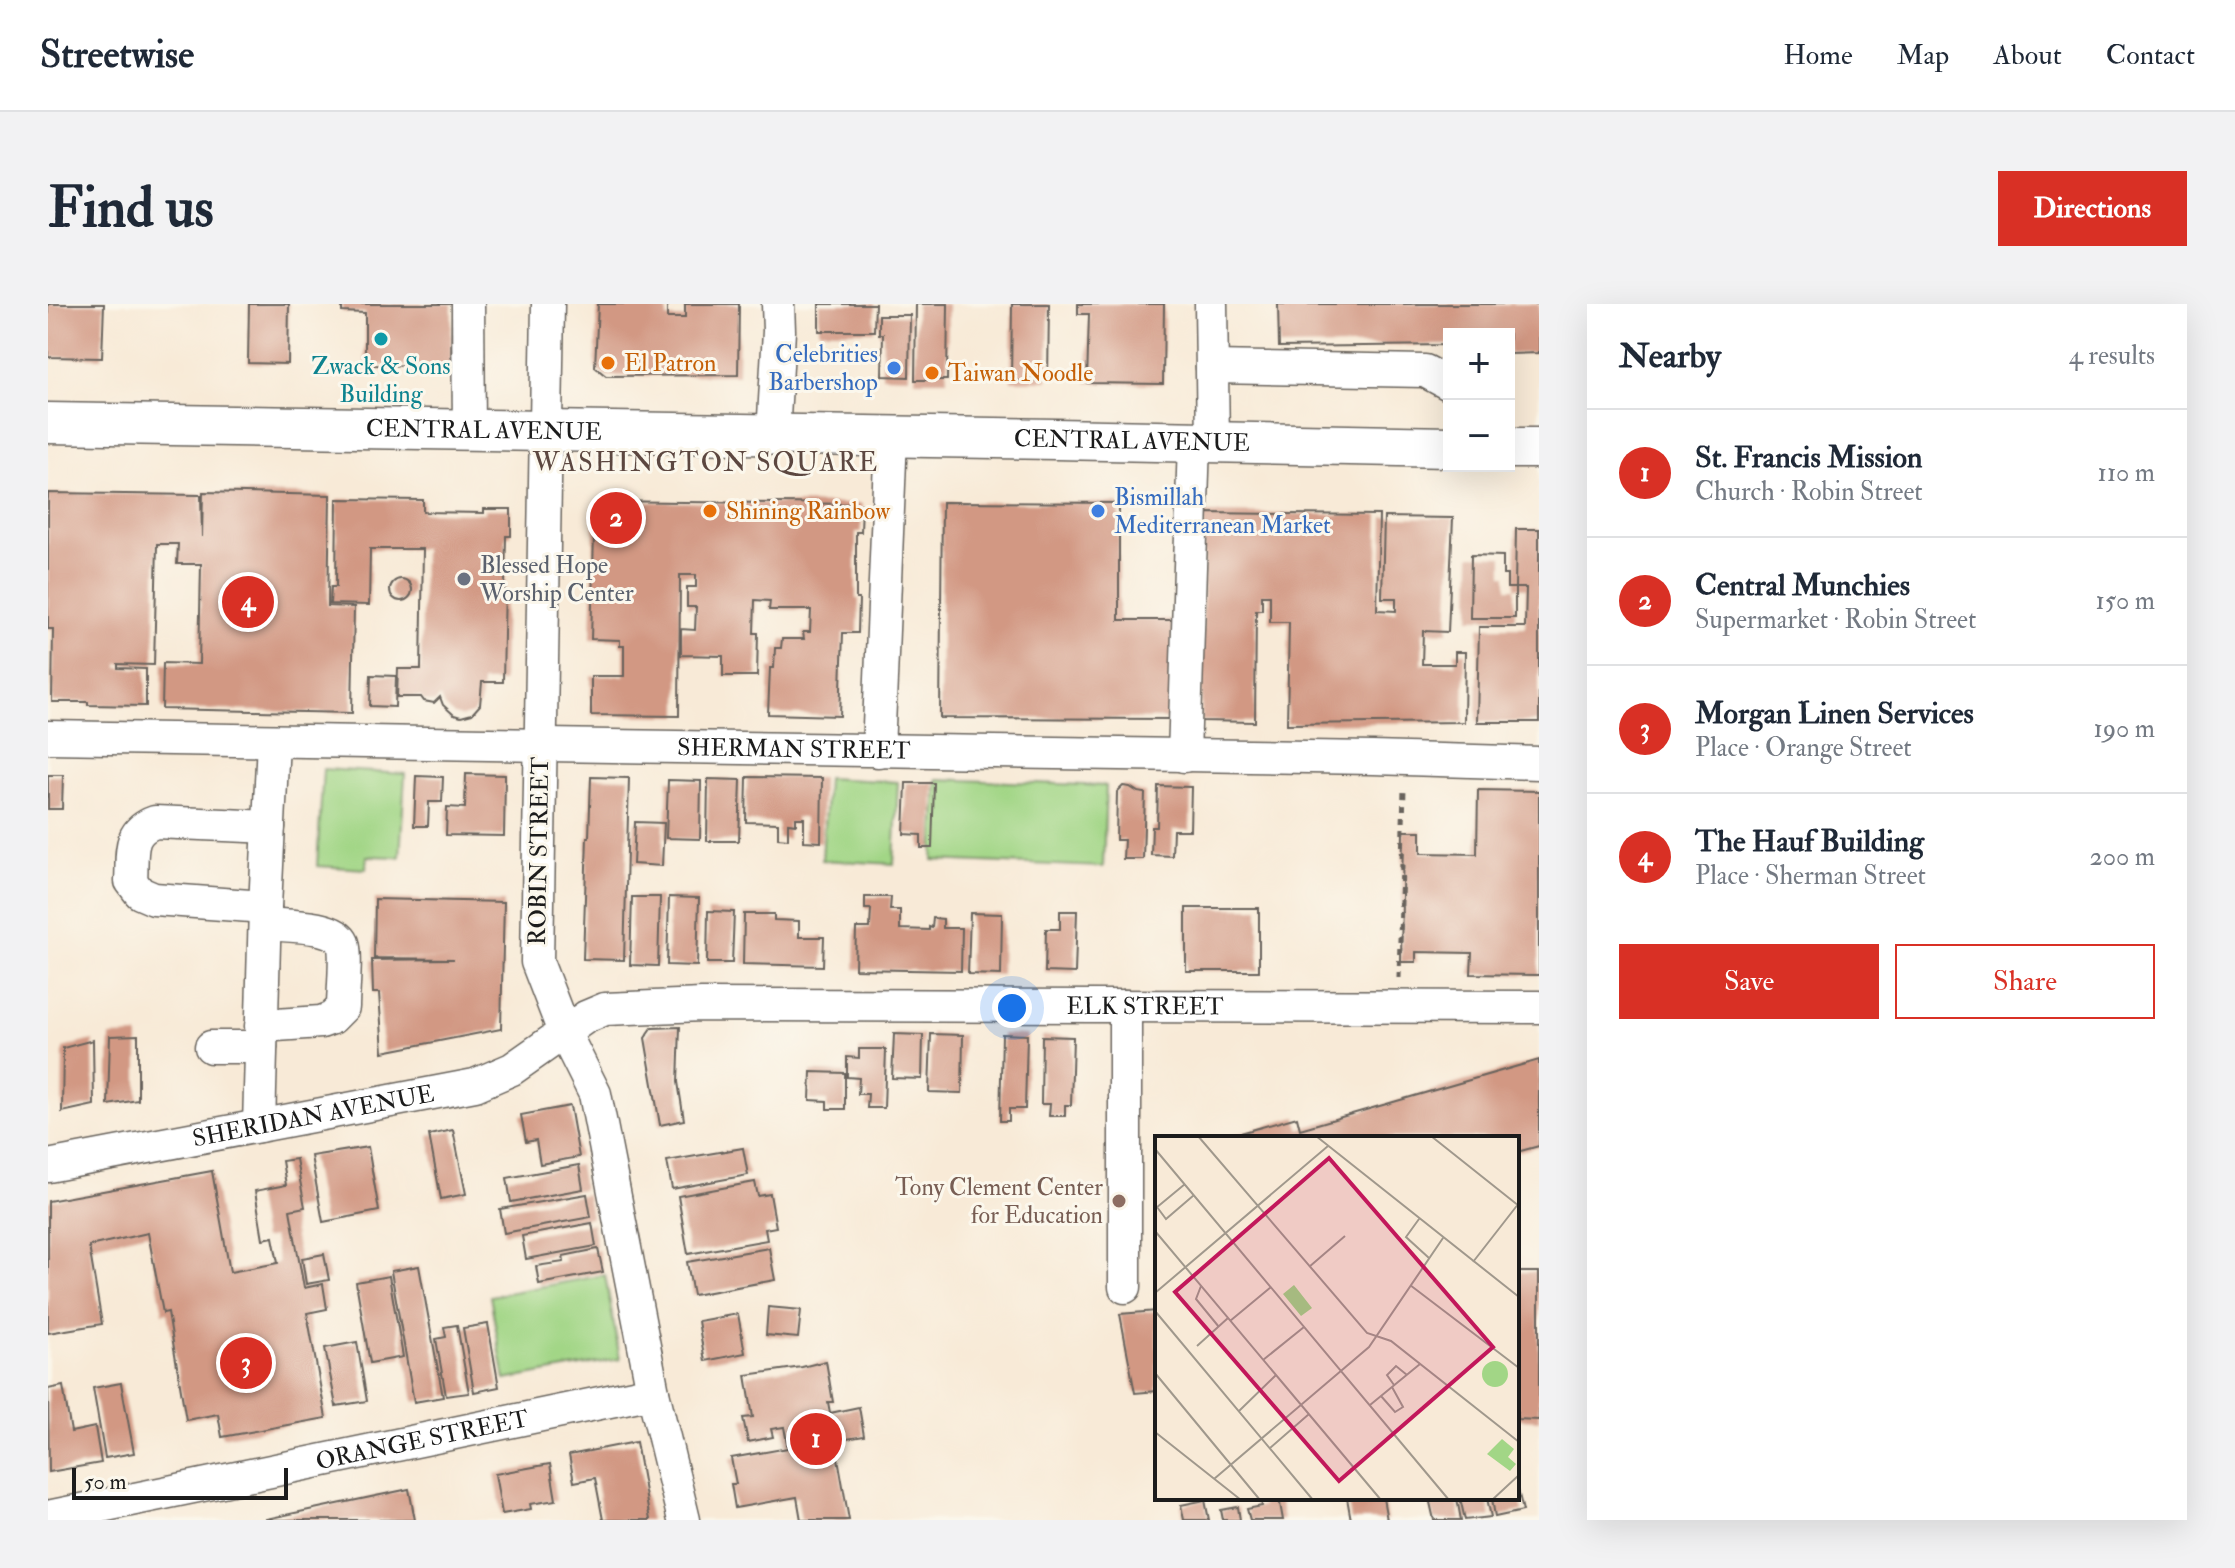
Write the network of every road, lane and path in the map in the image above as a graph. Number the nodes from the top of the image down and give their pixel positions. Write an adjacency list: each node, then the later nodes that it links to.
1 (468, 304): 8 (street)
2 (548, 304): 9 (street, ROBIN STREET)
3 (778, 304): 10 (street)
4 (1211, 304): 5 (street)
5 (1212, 367): 6 (street); 12 (street)
6 (1443, 381)
7 (48, 423): 8 (main road, CENTRAL AVENUE)
8 (469, 430): 9 (main road, CENTRAL AVENUE)
9 (545, 431): 10 (main road, CENTRAL AVENUE); 18 (street, ROBIN STREET)
10 (773, 435): 11 (main road, CENTRAL AVENUE)
11 (891, 436): 12 (main road, CENTRAL AVENUE); 19 (street)
12 (1203, 441): 13 (main road, CENTRAL AVENUE); 20 (street)
13 (1443, 447)
14 (1515, 448): 15 (main road)
15 (1539, 448)
16 (48, 737): 17 (street, SHERMAN STREET)
17 (273, 741): 18 (street, SHERMAN STREET); 23 (street)
18 (540, 746): 19 (street, SHERMAN STREET); 28 (street, ROBIN STREET)
19 (878, 751): 20 (street, SHERMAN STREET)
20 (1184, 756): 21 (street, SHERMAN STREET)
21 (1405, 759): 22 (street, SHERMAN STREET); 26 (path)
22 (1539, 763)
23 (269, 827): 24 (street); 24 (street)
24 (265, 916): 29 (street); 29 (street)
25 (1125, 1006): 26 (street, ELK STREET); 28 (street, ELK STREET); 33 (street)
26 (1398, 1007): 27 (street, ELK STREET)
27 (1539, 1007)
28 (564, 1032): 31 (street, SHERIDAN AVENUE); 34 (street, ROBIN STREET)
29 (261, 1036): 30 (street); 31 (street)
30 (211, 1047)
31 (259, 1126): 32 (street, SHERIDAN AVENUE)
32 (48, 1166)
33 (1125, 1287)
34 (653, 1392): 35 (street, ORANGE STREET); 36 (street, ROBIN STREET)
35 (48, 1517)
36 (684, 1520)

